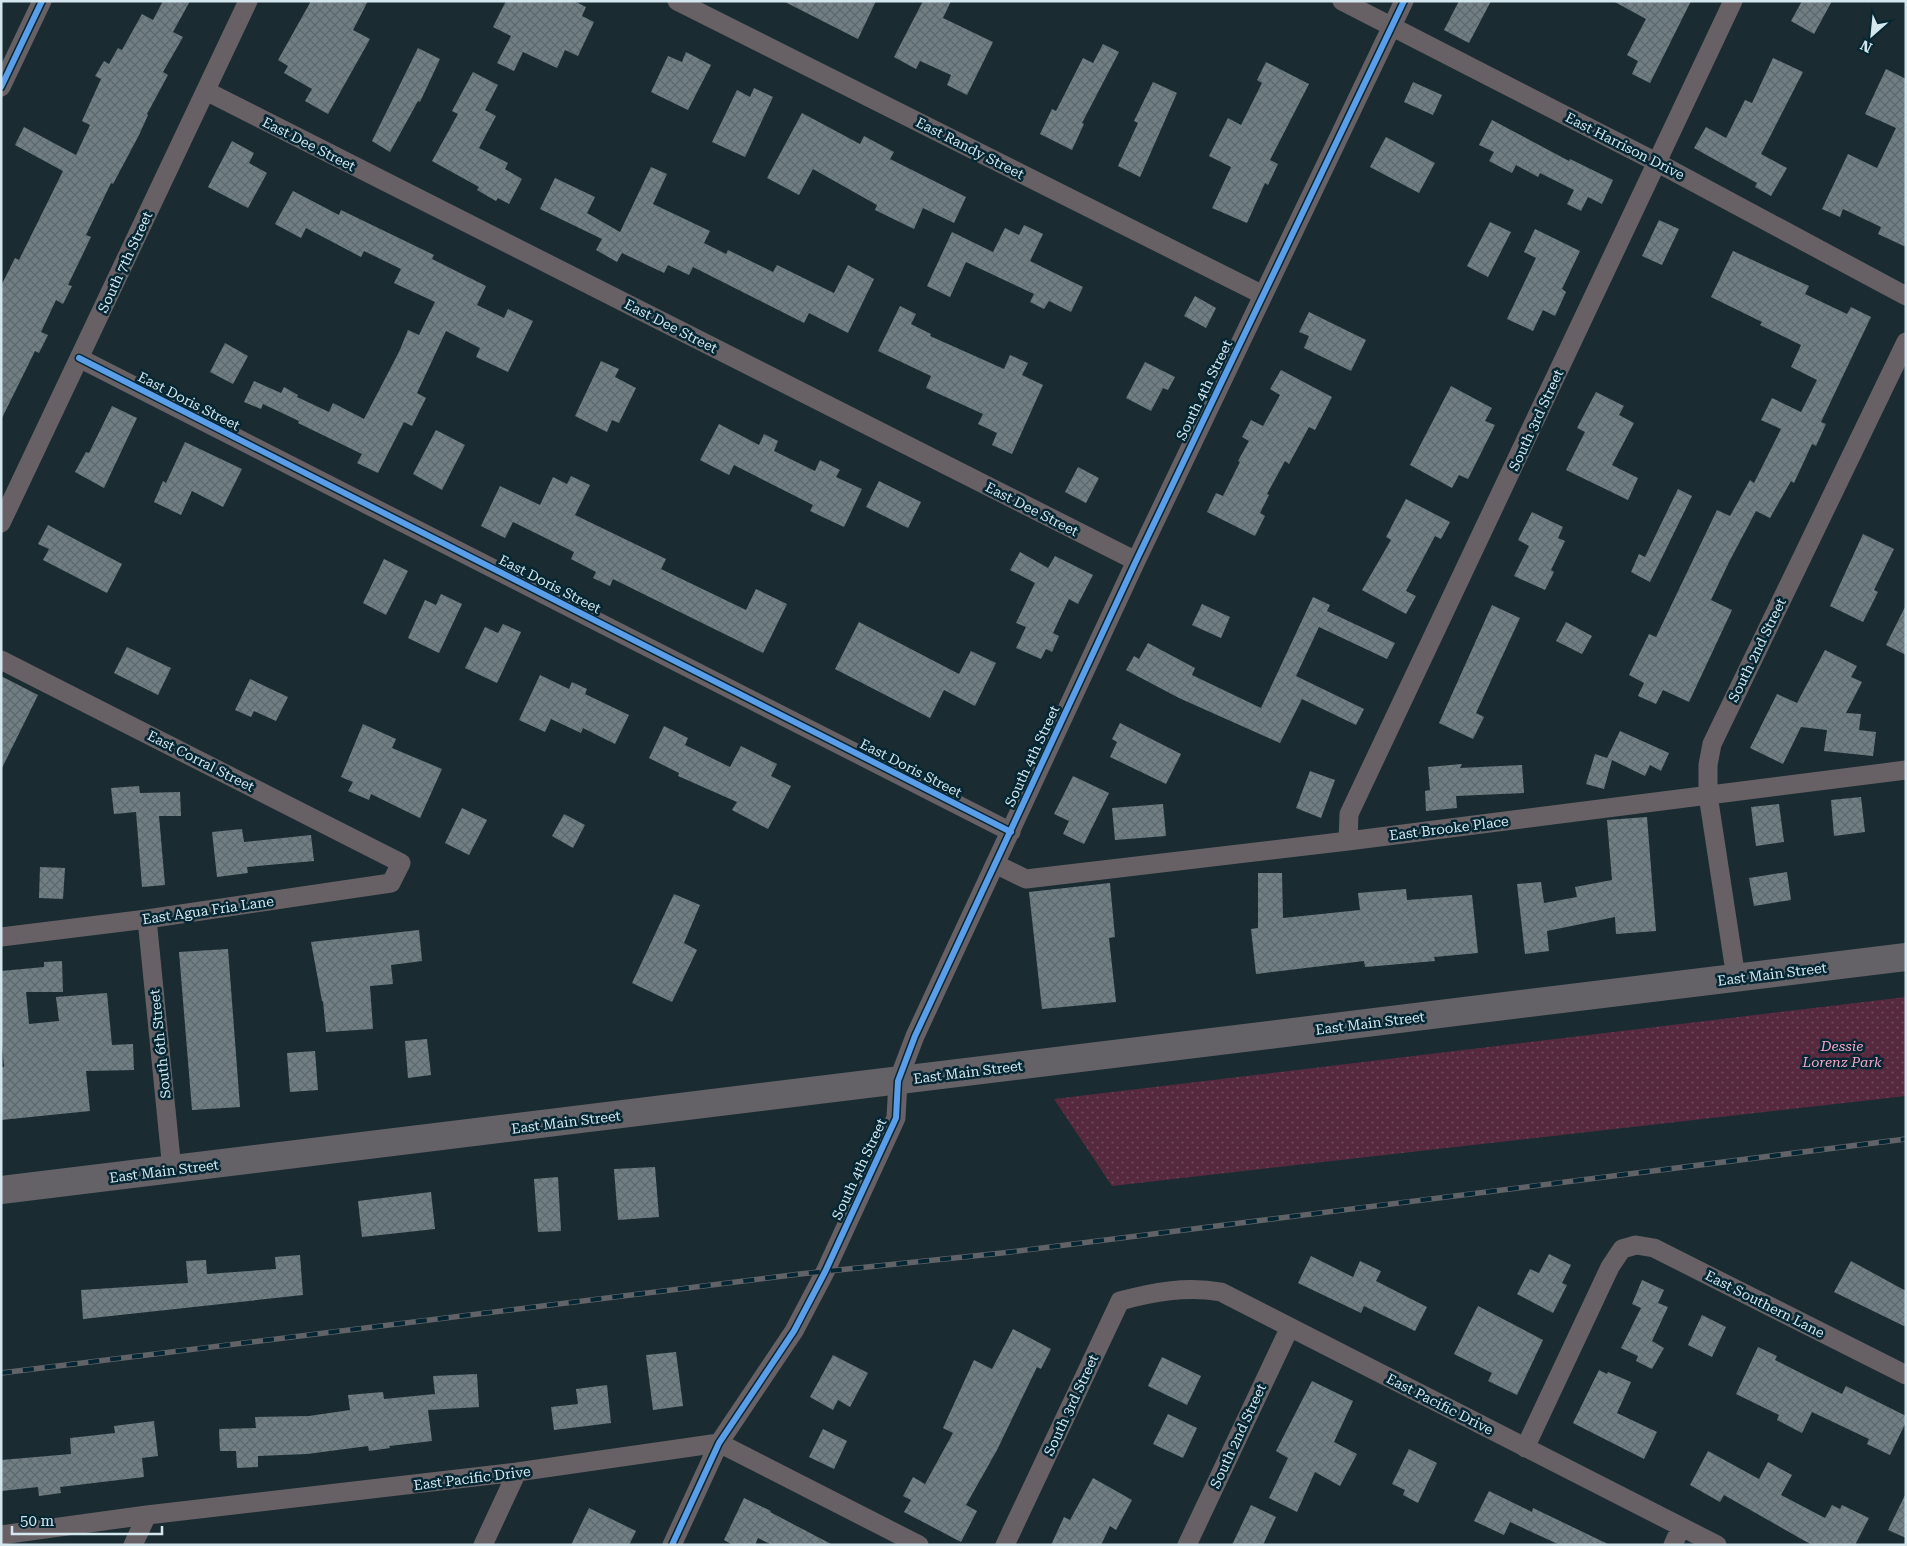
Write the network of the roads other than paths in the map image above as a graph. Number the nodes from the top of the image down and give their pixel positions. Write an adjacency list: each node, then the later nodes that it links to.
1 (42, 1): 8 (street)
2 (248, 1): 9 (street, South 7th Street)
3 (677, 1): 11 (street, East Randy Street)
4 (1342, 1): 7 (street, East Harrison Drive)
5 (1404, 1): 7 (street, South 4th Street)
6 (1733, 1): 10 (street, South 3rd Street)
7 (1392, 26): 10 (street, East Harrison Drive); 11 (street, South 4th Street)
8 (1, 87)
9 (206, 91): 14 (street, South 7th Street); 16 (street, East Dee Street)
10 (1658, 163): 12 (street, East Harrison Drive); 21 (street, South 3rd Street)
11 (1263, 295): 16 (street, South 4th Street)
12 (1906, 296)
13 (1906, 342): 19 (street, South 2nd Street)
14 (79, 358): 15 (street, South 7th Street); 20 (street, East Doris Street)
15 (1, 523)
16 (1136, 561): 20 (street, South 4th Street)
17 (1, 660): 22 (street, East Corral Street)
18 (1906, 770): 19 (street, East Brooke Place)
19 (1708, 795): 21 (street, East Brooke Place); 27 (street, South 2nd Street)
20 (1011, 832): 23 (street, South 4th Street)
21 (1348, 841): 23 (street, East Brooke Place)
22 (401, 863): 24 (street, East Agua Fria Lane)
23 (995, 864): 28 (street, South 4th Street)
24 (147, 919): 25 (street, East Agua Fria Lane); 29 (street, South 6th Street)
25 (1, 937)
26 (1906, 957): 27 (main road, East Main Street)
27 (1736, 978): 28 (main road, East Main Street)
28 (898, 1081): 29 (main road, East Main Street); 34 (street, South 4th Street)
29 (172, 1170): 30 (main road, East Main Street)
30 (1, 1190)
31 (1157, 1291): 32 (street, East Pacific Drive); 44 (street, South 3rd Street)
32 (1290, 1327): 35 (street, East Pacific Drive); 45 (street, South 2nd Street)
33 (1906, 1375): 35 (street, East Southern Lane)
34 (720, 1443): 36 (street, East Pacific Drive); 42 (street, South 4th Street); 43 (street)
35 (1525, 1448): 38 (street, East Pacific Drive)
36 (518, 1472): 37 (street, East Pacific Drive); 41 (street)
37 (147, 1515): 39 (street, East Pacific Drive); 40 (street)
38 (1681, 1527): 46 (street); 47 (street, East Pacific Drive)
39 (1, 1535)
40 (133, 1545)
41 (483, 1545)
42 (672, 1545)
43 (919, 1545)
44 (1005, 1545)
45 (1187, 1545)
46 (1673, 1545)
47 (1717, 1545)

